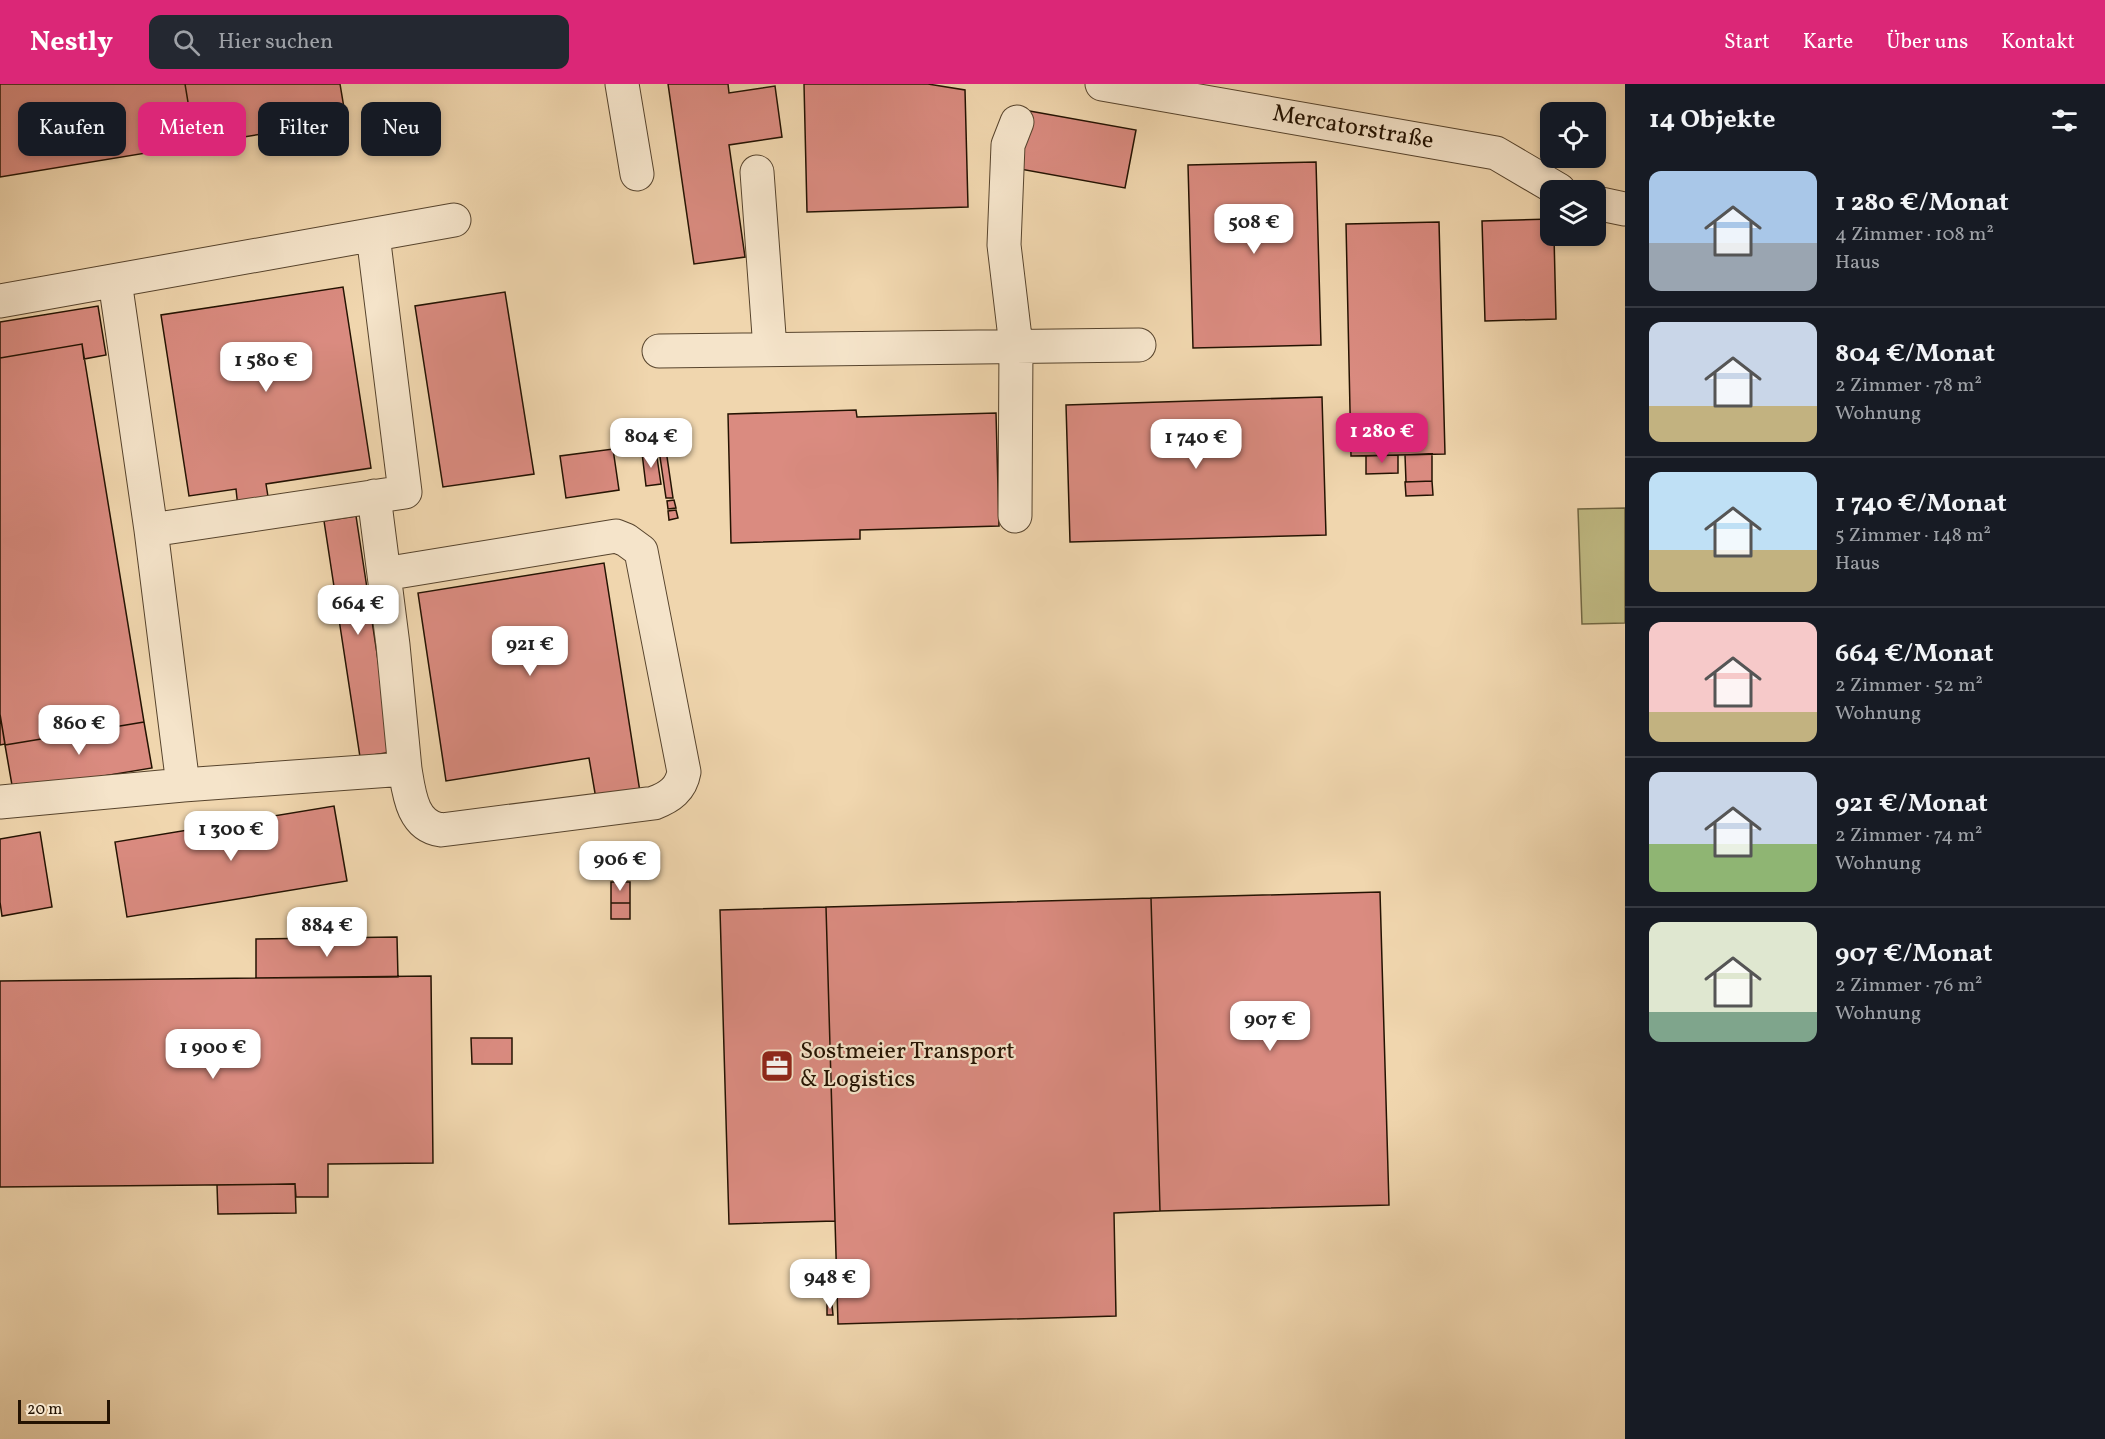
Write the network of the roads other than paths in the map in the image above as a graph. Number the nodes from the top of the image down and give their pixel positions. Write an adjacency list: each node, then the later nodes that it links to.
1 (622, 84): 5 (street)
2 (1102, 84): 6 (street, Mercatorstraße)
3 (1017, 122): 14 (street)
4 (757, 172): 15 (street)
5 (637, 174)
6 (1542, 180)
7 (1606, 205): 8 (street)
8 (1625, 209)
9 (454, 220): 10 (street)
10 (373, 235): 11 (street); 17 (street)
11 (115, 281): 12 (street); 19 (street)
12 (0, 301)
13 (1139, 345): 14 (street)
14 (1016, 346): 15 (street); 18 (street)
15 (770, 350): 16 (street)
16 (659, 351)
17 (374, 496): 19 (street); 20 (street)
18 (1016, 516)
19 (151, 530): 22 (street)
20 (384, 574): 21 (street); 21 (street)
21 (405, 769): 22 (street)
22 (183, 785): 23 (street)
23 (0, 802)

